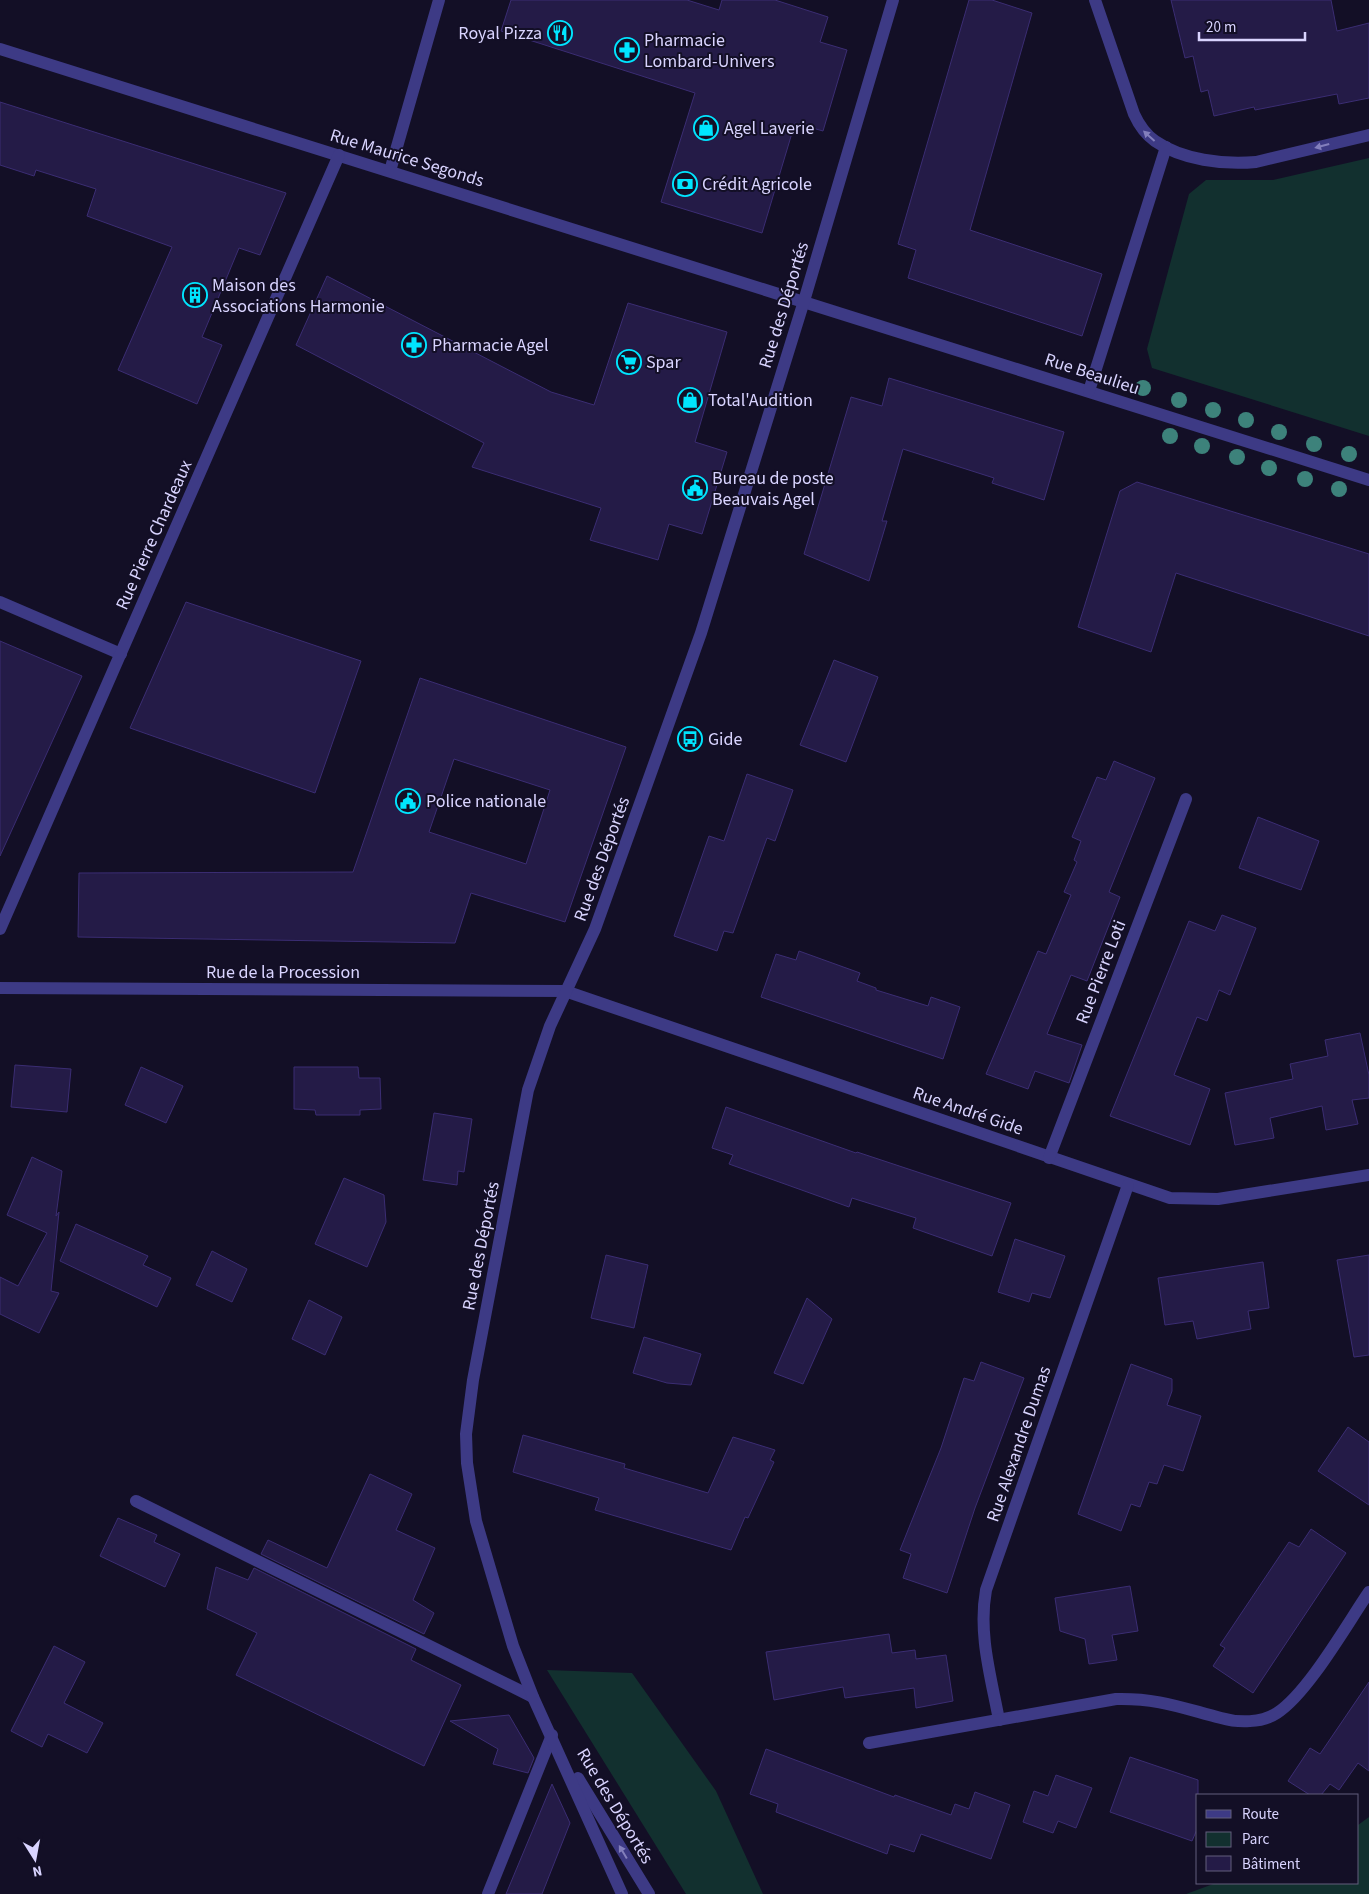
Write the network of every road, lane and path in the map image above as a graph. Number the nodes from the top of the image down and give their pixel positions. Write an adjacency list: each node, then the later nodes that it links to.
1 (439, 0): 8 (street)
2 (893, 0): 9 (street, Rue des Déportés)
3 (1095, 0): 6 (street, one-way to 3)
4 (0, 48): 7 (street, Rue Maurice Segonds)
5 (1369, 135): 6 (street, one-way to 6)
6 (1166, 147): 10 (street)
7 (339, 155): 8 (street, Rue Maurice Segonds); 13 (street, Rue Pierre Chardeaux)
8 (390, 171): 9 (street, Rue Maurice Segonds)
9 (804, 301): 10 (street, Rue Beaulieu); 17 (street, Rue des Déportés)
10 (1088, 392): 11 (street, Rue Beaulieu)
11 (1369, 480)
12 (0, 602): 13 (street)
13 (121, 654): 15 (street, Rue Pierre Chardeaux)
14 (1186, 799): 18 (street, Rue Pierre Loti)
15 (0, 929)
16 (0, 988): 17 (street, Rue de la Procession)
17 (566, 991): 18 (street, Rue André Gide); 23 (street, Rue des Déportés)
18 (1049, 1158): 20 (street, Rue André Gide)
19 (1369, 1175): 20 (street, Rue André Gide)
20 (1128, 1185): 24 (street, Rue Alexandre Dumas)
21 (136, 1502): 23 (street)
22 (1369, 1592): 24 (street)
23 (533, 1697): 25 (street, Rue des Déportés)
24 (999, 1720): 26 (street)
25 (552, 1736): 27 (street); 28 (street, Rue des Déportés); 29 (street, Rue des Déportés, one-way to 25)
26 (869, 1743)
27 (488, 1894)
28 (622, 1894)
29 (649, 1894)

